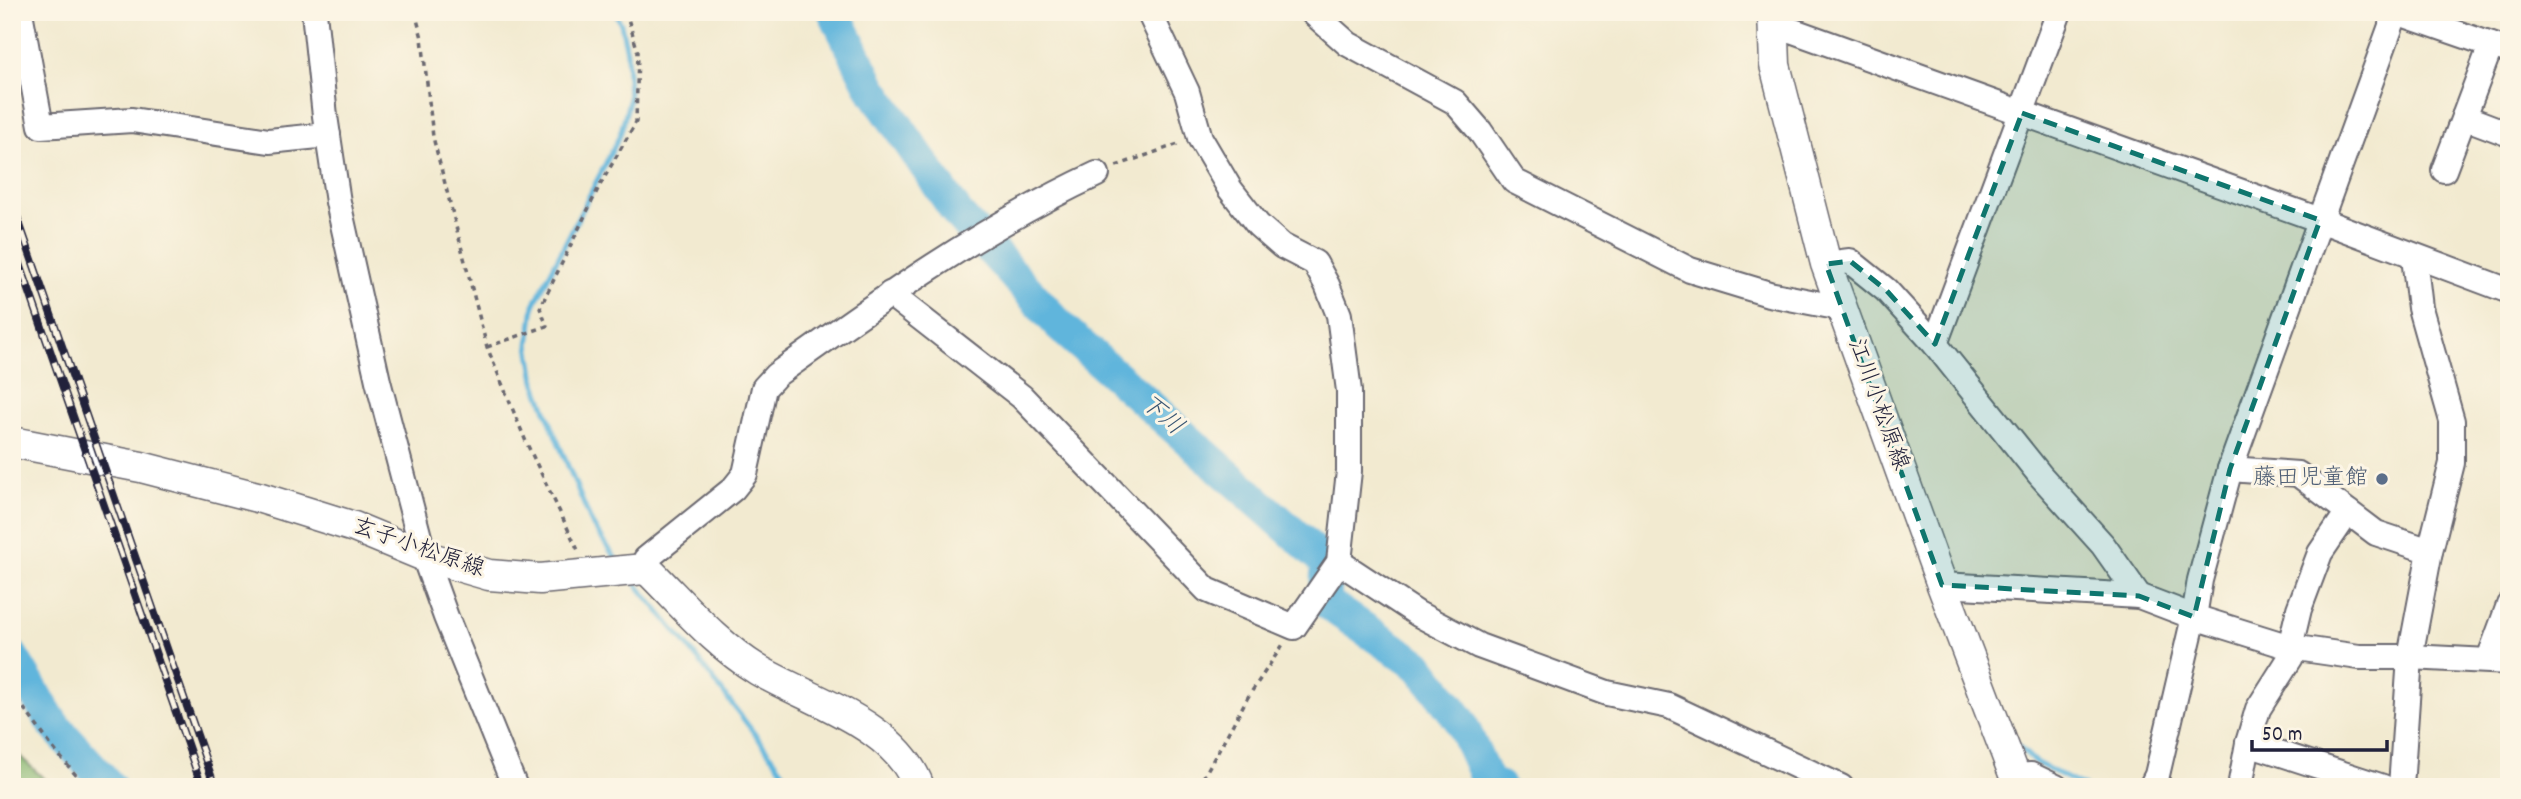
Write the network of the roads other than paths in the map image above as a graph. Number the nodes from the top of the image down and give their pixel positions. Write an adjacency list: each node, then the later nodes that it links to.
1 (20, 12): 12 (street)
2 (314, 12): 12 (street)
3 (1149, 12): 27 (street)
4 (1312, 12): 20 (street)
5 (2059, 12): 9 (street)
6 (2396, 12): 8 (street); 15 (street)
7 (1785, 20): 9 (street); 17 (main road, 江川小松原線)
8 (2500, 48): 10 (street)
9 (2022, 113): 15 (street); 21 (street)
10 (2465, 117): 11 (street); 13 (street)
11 (2509, 134)
12 (328, 135): 26 (street)
13 (2444, 170)
14 (1097, 174): 19 (street)
15 (2320, 220): 16 (street); 23 (street)
16 (2414, 257): 18 (street); 25 (street)
17 (1826, 264): 20 (main road, 江川小松原線); 21 (street)
18 (2509, 291)
19 (890, 294): 27 (street); 28 (street)
20 (1841, 308): 29 (main road, 江川小松原線)
21 (1935, 344): 30 (street)
22 (12, 442): 26 (main road, 玄子小松原線)
23 (2230, 469): 24 (street); 32 (street)
24 (2348, 512): 25 (street); 33 (street)
25 (2430, 551): 34 (street)
26 (424, 555): 28 (main road, 玄子小松原線); 38 (street)
27 (1339, 562): 40 (street)
28 (644, 569): 39 (main road)
29 (1942, 585): 30 (street); 37 (main road, 江川小松原線)
30 (2139, 596): 32 (street)
31 (2509, 605): 35 (street)
32 (2194, 617): 33 (street); 42 (street)
33 (2290, 647): 34 (street); 36 (street)
34 (2410, 657): 35 (street); 45 (street)
35 (2499, 661)
36 (2248, 743): 43 (street); 44 (street)
37 (2017, 781): 41 (street)
38 (515, 787)
39 (919, 787)
40 (1841, 787)
41 (2056, 787)
42 (2151, 787)
43 (2240, 787)
44 (2384, 787)
45 (2401, 787)

